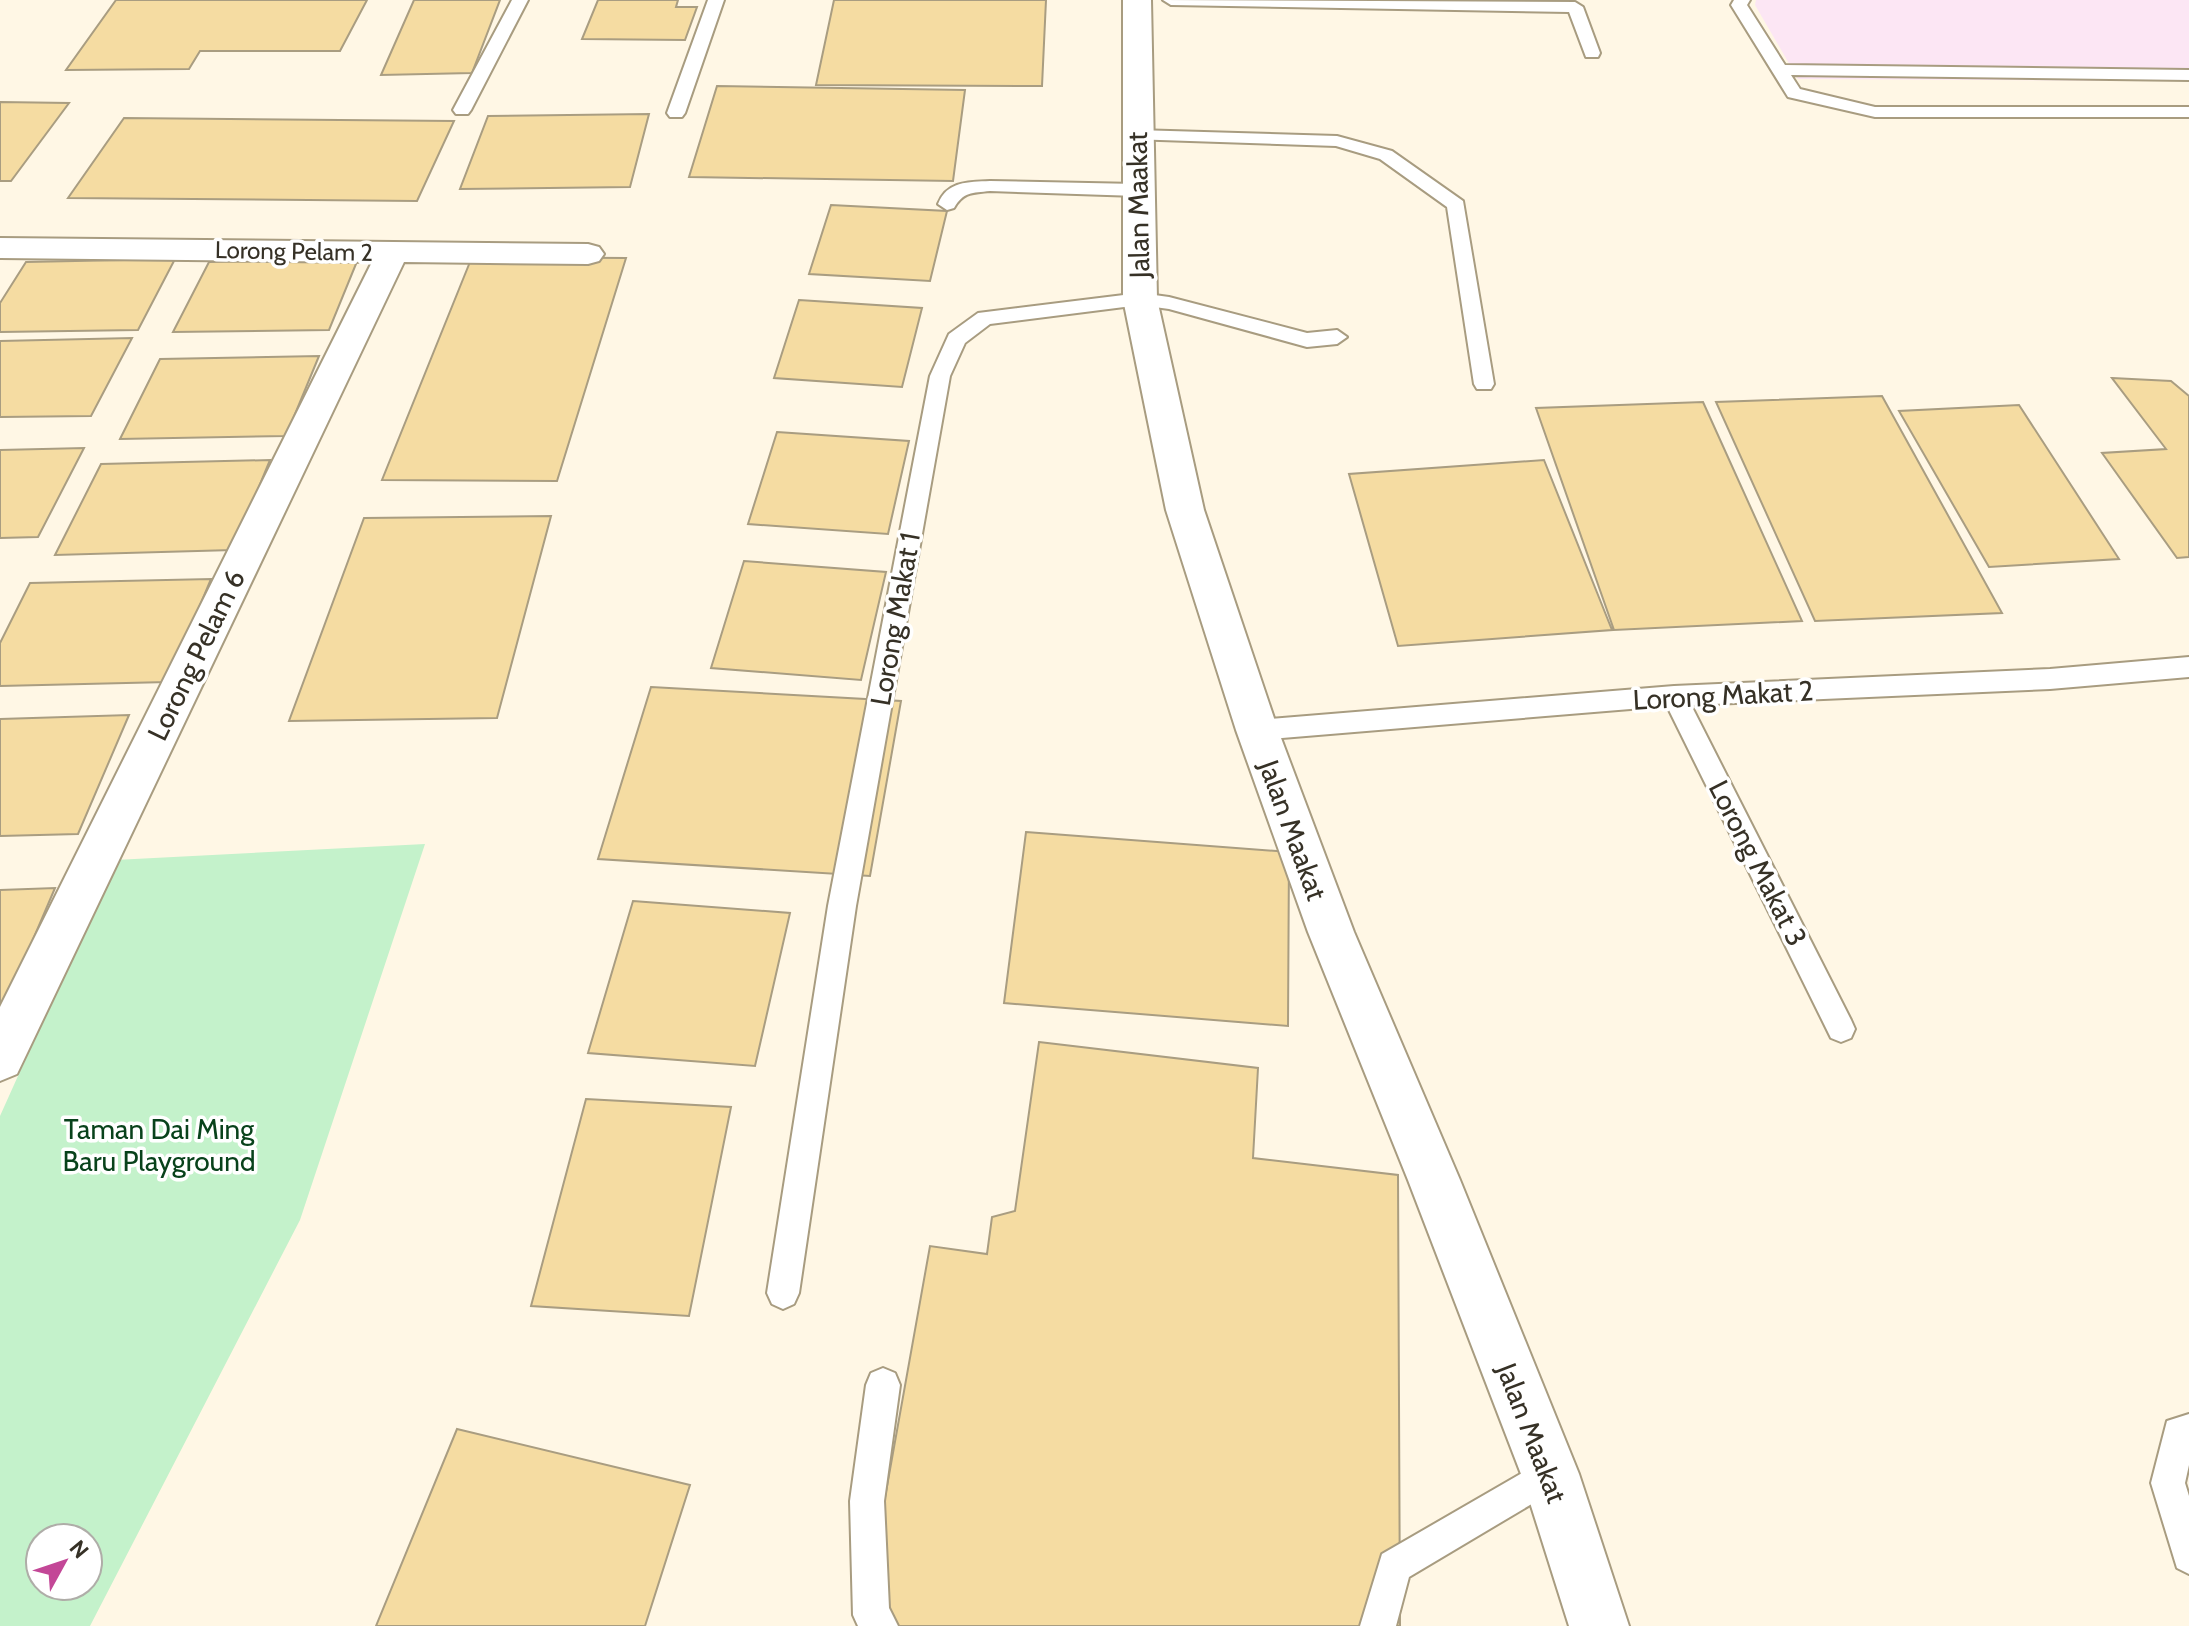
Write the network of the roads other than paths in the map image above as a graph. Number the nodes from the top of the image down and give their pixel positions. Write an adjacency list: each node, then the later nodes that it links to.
1 (520, 0): 9 (lane)
2 (716, 0): 11 (lane)
3 (1137, 0): 12 (street, Jalan Maakat)
4 (1171, 0): 6 (lane)
5 (1742, 0): 7 (lane)
6 (1592, 53)
7 (1779, 70): 8 (lane); 10 (lane)
8 (2189, 75)
9 (462, 110)
10 (2189, 112)
11 (676, 113)
12 (1136, 135): 13 (street, Jalan Maakat); 20 (lane)
13 (1137, 190): 14 (lane); 18 (street, Jalan Maakat)
14 (947, 204)
15 (0, 248): 16 (street, Lorong Pelam 2)
16 (393, 252): 17 (street, Lorong Pelam 2); 25 (street, Lorong Pelam 6)
17 (588, 254)
18 (1140, 299): 19 (lane, Lorong Makat 1); 23 (street, Jalan Maakat); 26 (lane, Lorong Makat 1)
19 (1337, 337)
20 (1484, 384)
21 (2189, 667): 22 (lane, Lorong Makat 2)
22 (1674, 696): 23 (lane, Lorong Makat 2); 24 (lane, Lorong Makat 3)
23 (1257, 730): 29 (street, Jalan Maakat)
24 (1841, 1029)
25 (0, 1058)
26 (783, 1293)
27 (883, 1385): 31 (lane)
28 (2189, 1431): 30 (lane)
29 (1550, 1474): 32 (lane); 33 (street, Jalan Maakat)
30 (2189, 1556)
31 (880, 1626)
32 (1378, 1626)
33 (1599, 1626)

